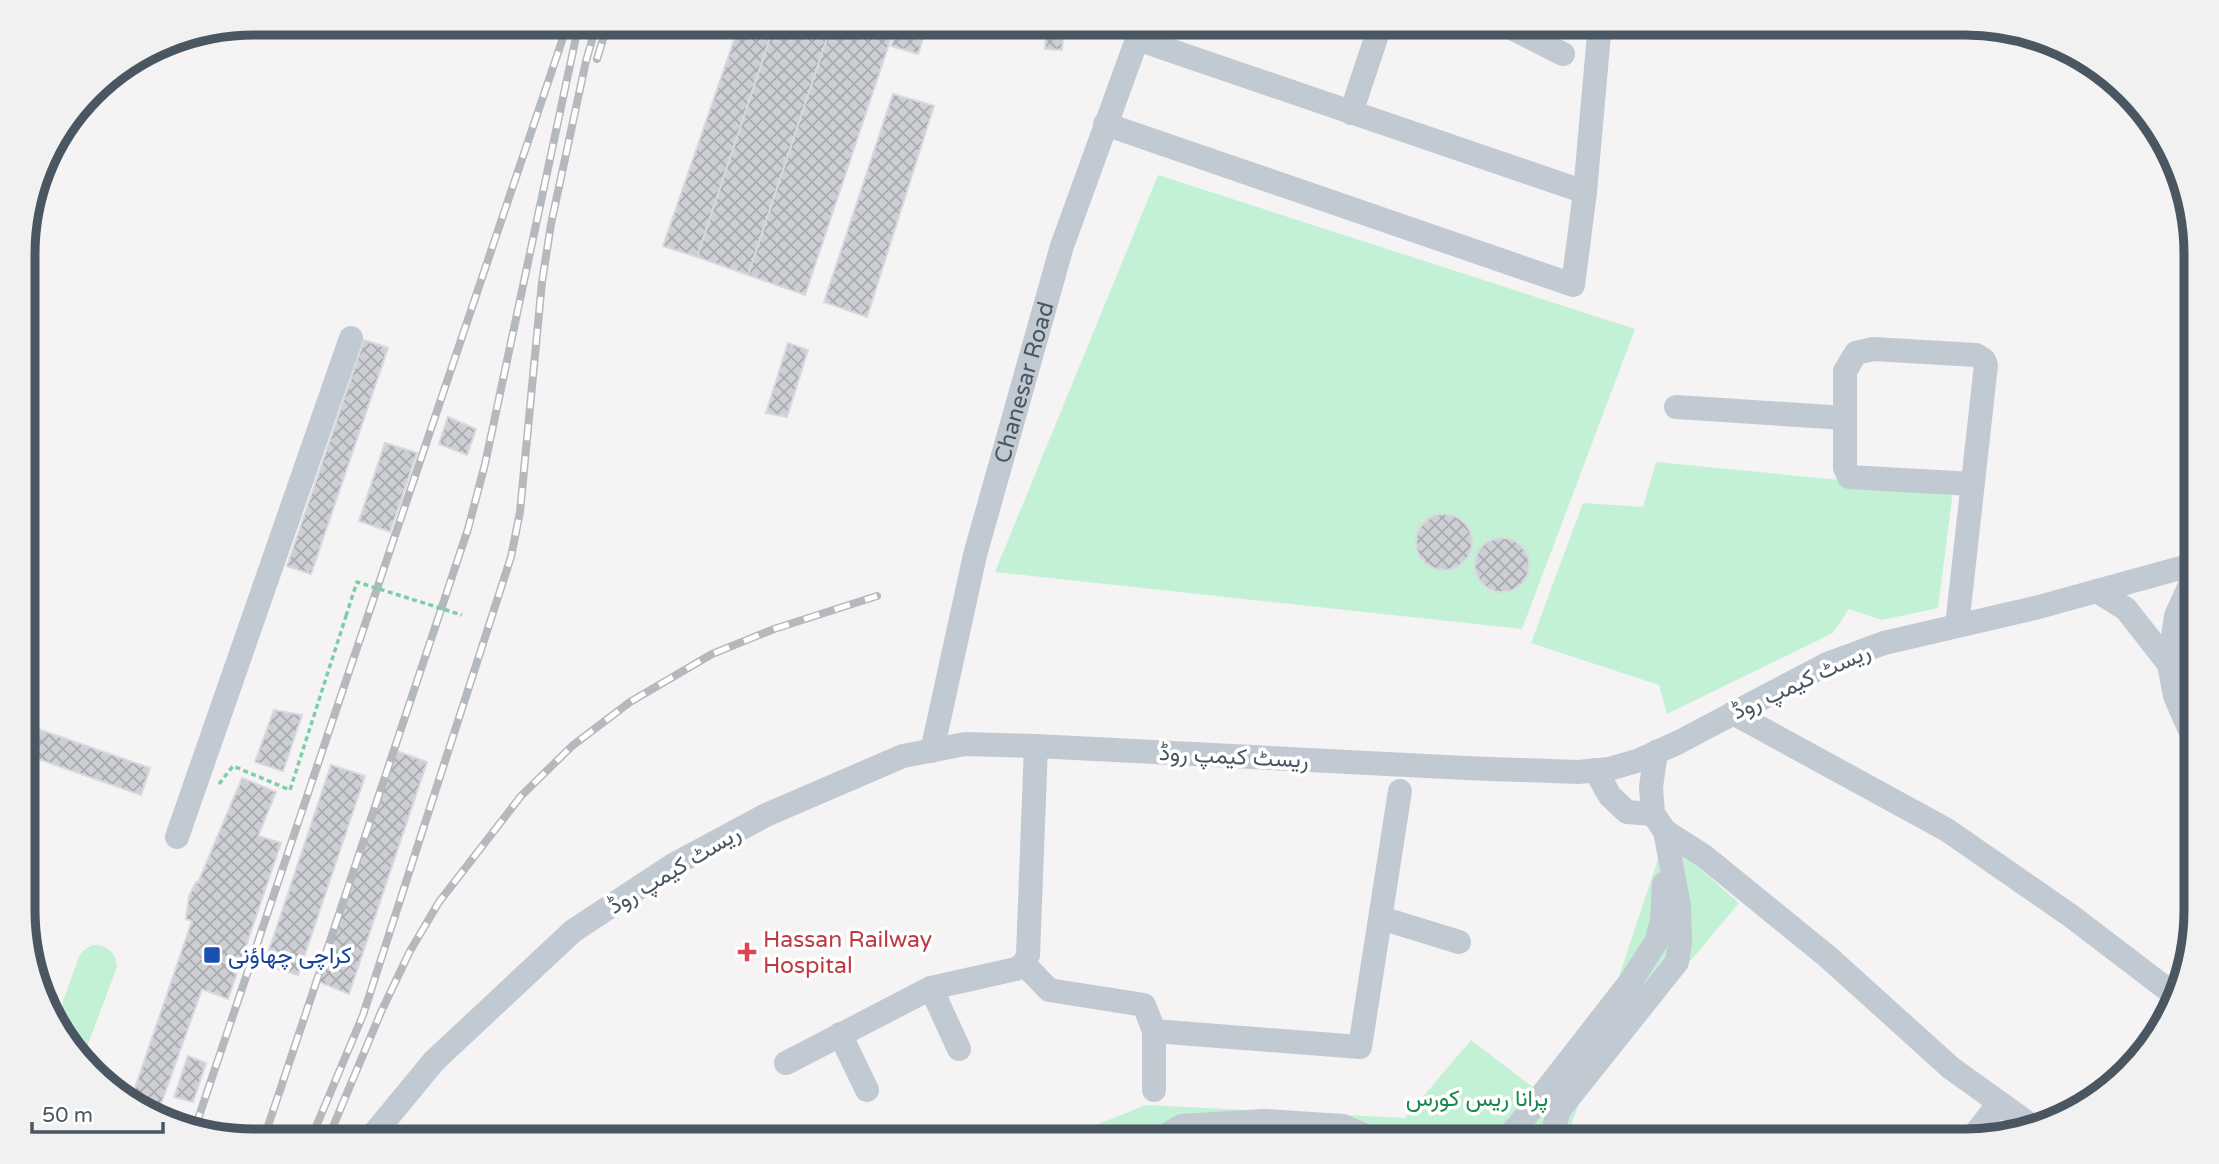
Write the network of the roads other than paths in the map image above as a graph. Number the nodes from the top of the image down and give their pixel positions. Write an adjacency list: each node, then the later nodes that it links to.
1 (1138, 35): 8 (street, Chanesar Road)
2 (1150, 35): 7 (street)
3 (1377, 35): 7 (street)
4 (1526, 35): 6 (street)
5 (1599, 35): 9 (street)
6 (1563, 54)
7 (1351, 113): 9 (street)
8 (1105, 124): 9 (street); 23 (street, Chanesar Road)
9 (1585, 192)
10 (351, 338): 28 (street)
11 (1676, 407): 12 (street)
12 (1844, 418): 13 (street); 13 (street)
13 (1972, 484): 17 (street)
14 (2184, 567): 15 (street, ریسٹ کیمپ روڈ)
15 (2097, 591): 17 (street, ریسٹ کیمپ روڈ); 19 (street)
16 (2184, 599): 19 (street)
17 (1957, 626): 20 (street, ریسٹ کیمپ روڈ)
18 (2184, 662): 19 (street)
19 (2169, 664): 21 (street)
20 (1733, 713): 24 (street, ریسٹ کیمپ روڈ); 33 (street)
21 (2184, 717)
22 (1036, 746): 23 (street, ریسٹ کیمپ روڈ); 25 (street, ریسٹ کیمپ روڈ); 31 (street)
23 (932, 751): 42 (street, ریسٹ کیمپ روڈ)
24 (1656, 752): 25 (street, ریسٹ کیمپ روڈ); 27 (street)
25 (1595, 770): 27 (street)
26 (1400, 791): 29 (street)
27 (1659, 822): 40 (street); 45 (street); 46 (street)
28 (177, 837)
29 (1381, 918): 30 (street); 34 (street)
30 (1459, 942)
31 (1024, 964): 32 (street); 34 (street)
32 (931, 988): 35 (street); 36 (street)
33 (2168, 990)
34 (1154, 1031): 39 (street)
35 (841, 1034): 37 (street); 38 (street)
36 (959, 1049)
37 (786, 1063)
38 (867, 1090)
39 (1154, 1090)
40 (1999, 1103): 41 (street); 47 (street)
41 (2024, 1120)
42 (378, 1129)
43 (1177, 1129): 44 (street)
44 (1350, 1129)
45 (1515, 1129)
46 (1553, 1129)
47 (1979, 1129)

